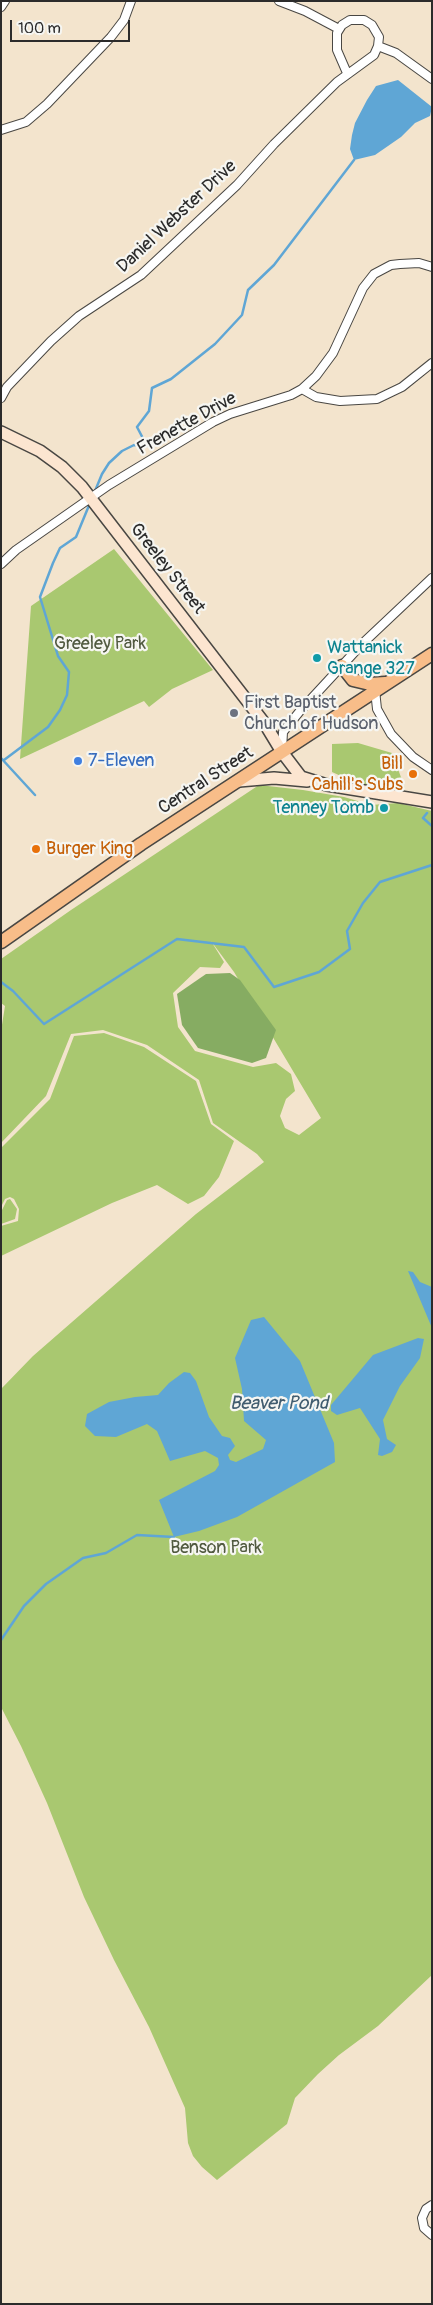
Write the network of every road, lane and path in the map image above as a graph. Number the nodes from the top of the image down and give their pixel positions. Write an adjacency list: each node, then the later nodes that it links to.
1 (5, 1): 4 (street)
2 (131, 1): 9 (street)
3 (279, 1): 5 (street)
4 (1, 7)
5 (339, 29): 6 (street); 7 (street)
6 (378, 46): 7 (street, Daniel Webster Drive); 8 (street)
7 (347, 73): 13 (street, Daniel Webster Drive)
8 (432, 79)
9 (1, 130)
10 (432, 267): 12 (street, Frenette Drive)
11 (432, 363): 12 (street)
12 (302, 389): 15 (street, Frenette Drive)
13 (1, 398)
14 (1, 432): 15 (street, Greeley Street)
15 (92, 498): 16 (street, Frenette Drive); 21 (street, Greeley Street)
16 (1, 564)
17 (432, 578): 19 (street)
18 (432, 654): 20 (main road, Central Street)
19 (342, 666): 20 (main road); 21 (street)
20 (380, 686): 21 (main road, Central Street); 22 (street)
21 (282, 752): 23 (main road, Central Street); 24 (street, Greeley Street)
22 (432, 770)
23 (239, 781): 24 (street); 26 (main road, Central Street)
24 (311, 781): 25 (street)
25 (432, 802)
26 (1, 942)
27 (432, 2205): 28 (street)
28 (432, 2235)

